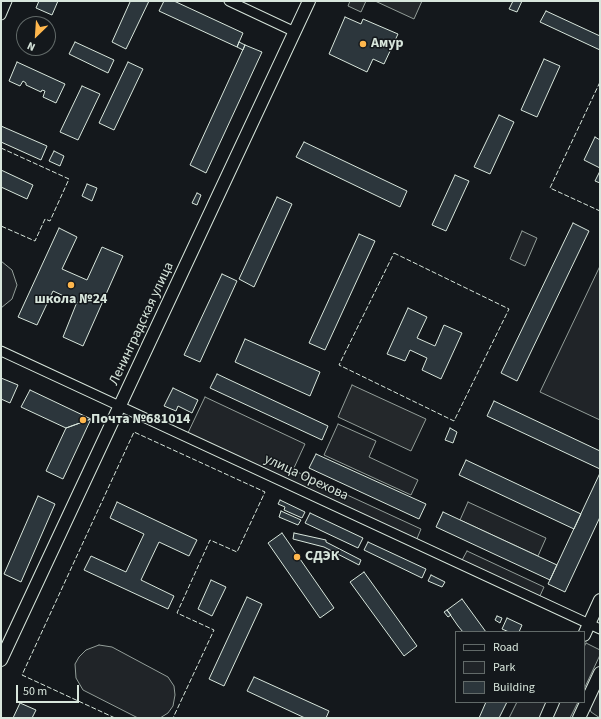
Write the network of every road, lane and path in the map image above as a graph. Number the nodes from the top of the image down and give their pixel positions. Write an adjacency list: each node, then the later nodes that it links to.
1 (8, 1): 4 (street)
2 (229, 1): 5 (street)
3 (309, 1): 5 (main road, Ленинградская улица)
4 (1, 15)
5 (295, 32): 7 (main road, Ленинградская улица)
6 (1, 351): 7 (street, улица Орехова)
7 (120, 406): 10 (street, улица Орехова); 11 (main road, Ленинградская улица)
8 (600, 600): 10 (main road)
9 (600, 629): 10 (street, улица Орехова)
10 (586, 630)
11 (1, 660)
12 (600, 673): 15 (main road)
13 (553, 703): 14 (main road)
14 (546, 718)
15 (578, 718)

